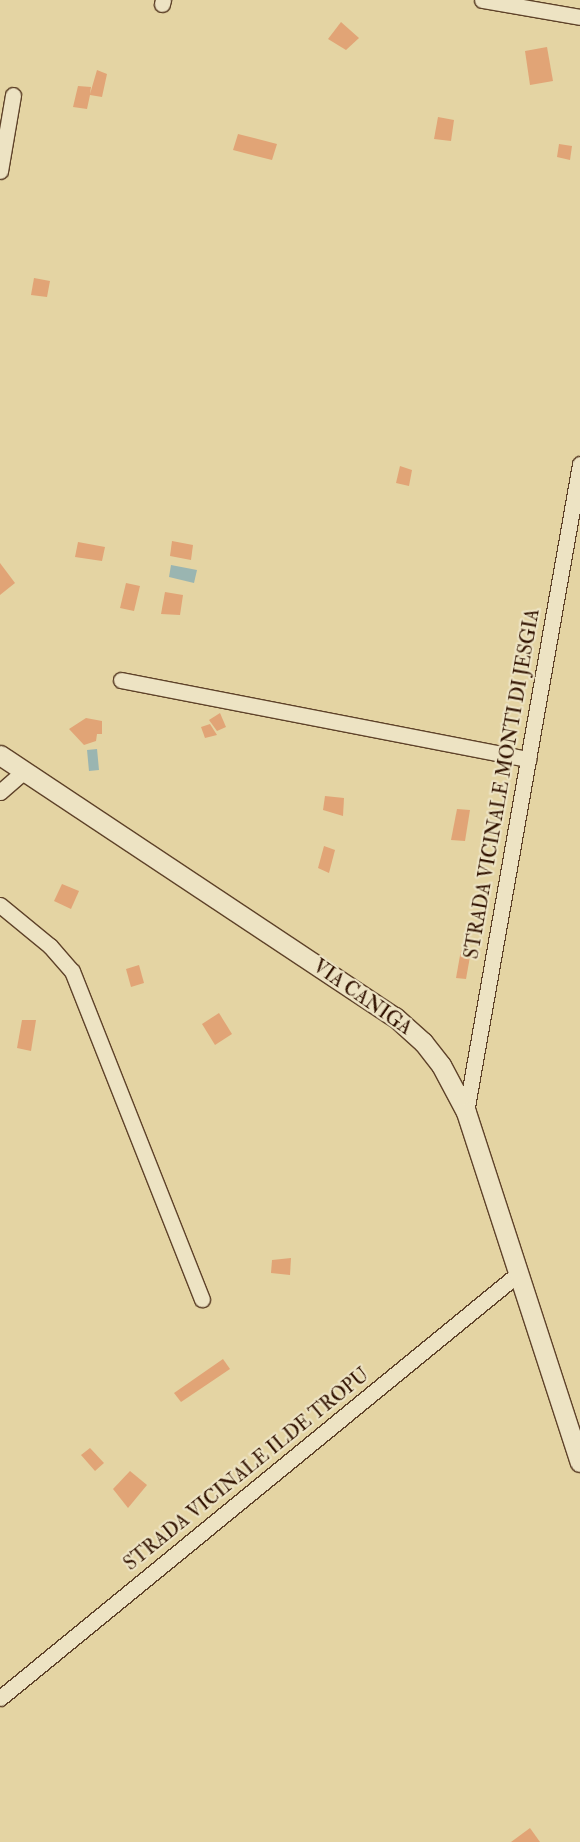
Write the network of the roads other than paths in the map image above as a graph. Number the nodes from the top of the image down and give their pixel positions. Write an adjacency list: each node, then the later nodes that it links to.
1 (482, 0): 2 (street)
2 (580, 17)
3 (13, 95): 4 (street)
4 (0, 171)
5 (580, 464): 8 (street, STRADA VICINALE MONTI DI JESGIA)
6 (121, 680): 8 (street)
7 (0, 755): 9 (street, VIA CANIGA)
8 (528, 758): 12 (street, STRADA VICINALE MONTI DI JESGIA)
9 (24, 771): 10 (street); 12 (street, VIA CANIGA)
10 (0, 792)
11 (0, 905): 14 (street)
12 (466, 1112): 13 (street, VIA CANIGA)
13 (519, 1273): 15 (street, VIA CANIGA); 16 (street, STRADA VICINALE ILDE TROPU)
14 (202, 1300)
15 (580, 1462)
16 (0, 1698)

